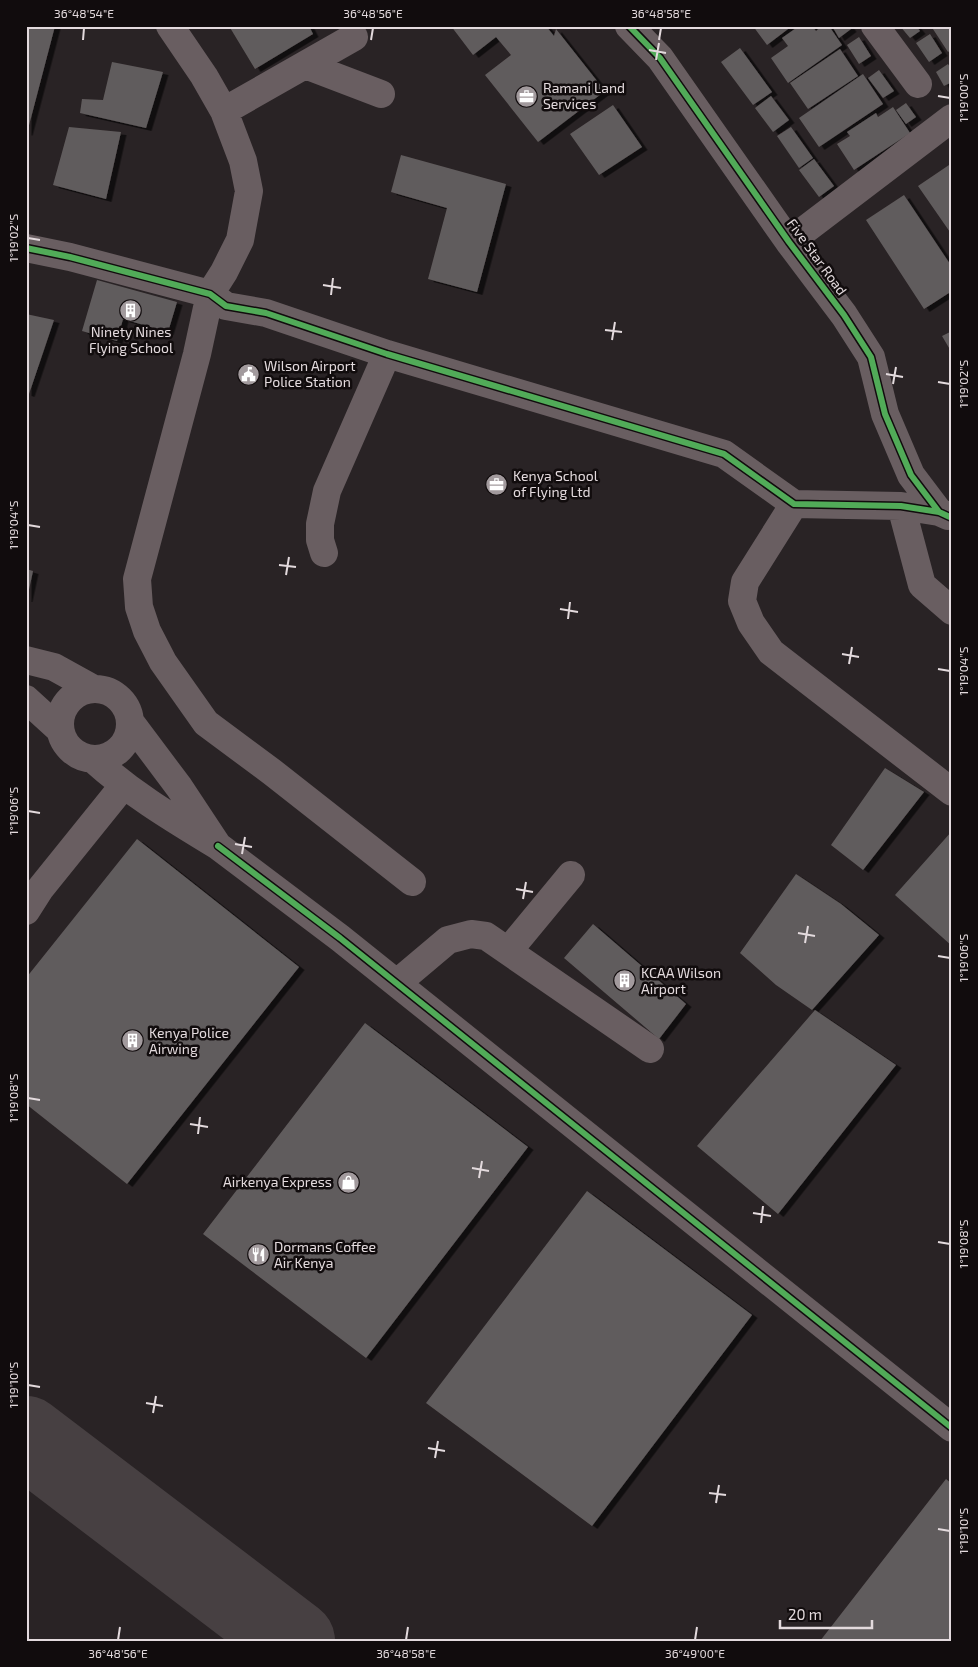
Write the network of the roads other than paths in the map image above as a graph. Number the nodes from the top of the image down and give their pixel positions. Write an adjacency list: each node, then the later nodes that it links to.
1 (170, 26): 8 (street)
2 (629, 26): 10 (street, Five Star Road)
3 (875, 26): 6 (street)
4 (354, 37): 5 (street)
5 (305, 65): 7 (street); 8 (street)
6 (918, 84)
7 (381, 94)
8 (224, 111): 12 (street)
9 (952, 118): 10 (street)
10 (790, 242): 16 (street, Five Star Road)
11 (26, 248): 12 (street)
12 (210, 294): 13 (street); 29 (street)
13 (387, 354): 14 (street); 17 (street)
14 (794, 504): 15 (street); 26 (street)
15 (901, 506): 16 (street); 18 (street)
16 (946, 515)
17 (324, 553)
18 (952, 610)
19 (26, 660): 20 (street)
20 (92, 688): 22 (street); 23 (street)
21 (26, 700): 23 (street)
22 (131, 724): 24 (street); 27 (street)
23 (60, 730): 24 (street)
24 (93, 759): 25 (street)
25 (123, 786): 27 (street); 30 (street)
26 (952, 792)
27 (218, 846): 32 (street)
28 (571, 875): 31 (street)
29 (412, 882)
30 (30, 902)
31 (508, 950): 32 (street); 33 (street)
32 (397, 983): 34 (street)
33 (650, 1049)
34 (952, 1428)

